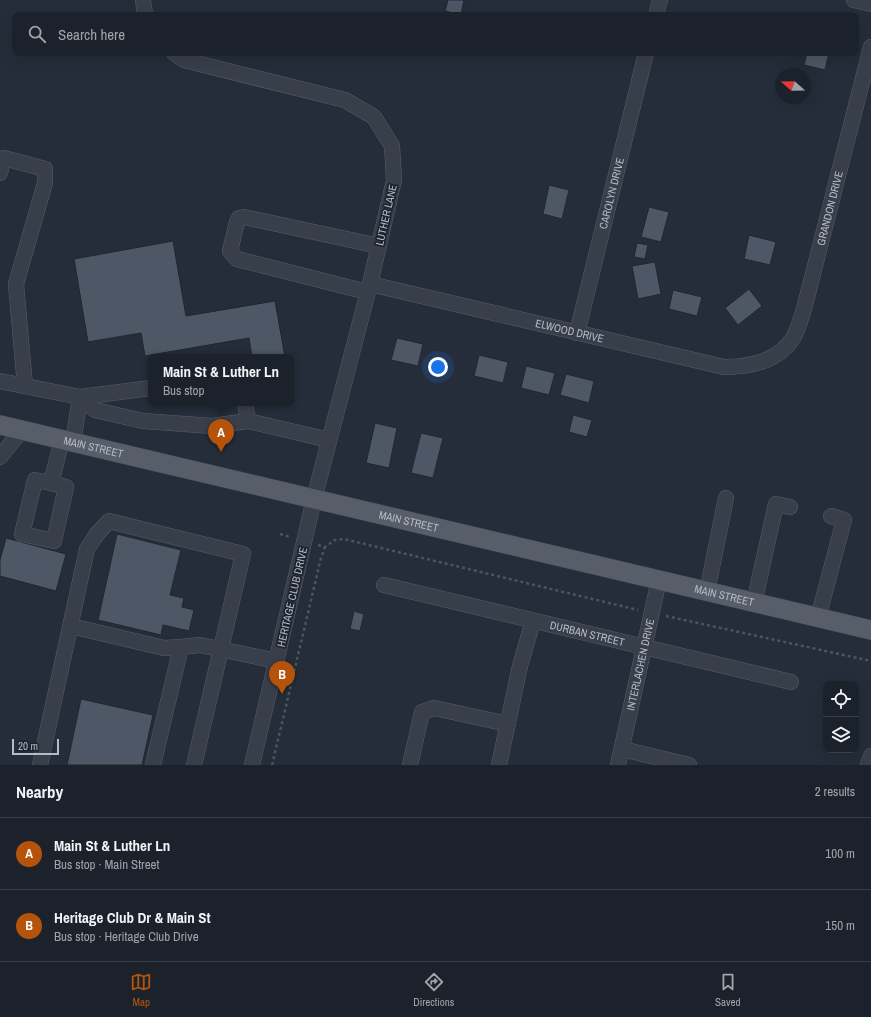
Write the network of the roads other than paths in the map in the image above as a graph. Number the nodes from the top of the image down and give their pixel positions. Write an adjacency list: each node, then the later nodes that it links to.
1 (143, 0): 5 (street)
2 (660, 0): 6 (street)
3 (854, 0): 4 (street)
4 (871, 4)
5 (145, 12)
6 (657, 12)
7 (871, 47): 14 (street, GRANDON DRIVE)
8 (178, 56): 11 (street, LUTHER LANE)
9 (645, 56): 13 (street, CAROLYN DRIVE)
10 (0, 173): 16 (street)
11 (379, 246): 12 (street, LUTHER LANE); 12 (street, ELWOOD DRIVE)
12 (369, 288): 13 (street, ELWOOD DRIVE); 23 (street, LUTHER LANE)
13 (577, 333): 14 (street, ELWOOD DRIVE)
14 (770, 359)
15 (0, 381): 16 (street)
16 (25, 386): 18 (street)
17 (148, 388): 18 (street)
18 (80, 397): 20 (street); 24 (street)
19 (246, 406): 20 (street)
20 (248, 421): 23 (street)
21 (0, 425): 22 (main road, MAIN STREET)
22 (22, 430): 24 (main road, MAIN STREET); 25 (street)
23 (329, 440): 28 (street, LUTHER LANE)
24 (67, 441): 26 (street); 28 (main road, MAIN STREET)
25 (0, 457)
26 (51, 483)
27 (726, 498): 33 (street)
28 (314, 499): 31 (main road, MAIN STREET); 42 (street, HERITAGE CLUB DRIVE)
29 (790, 507): 34 (street)
30 (832, 516): 35 (street)
31 (659, 580): 33 (main road, MAIN STREET); 40 (street, INTERLACHEN DRIVE)
32 (384, 585): 36 (street, DURBAN STREET)
33 (707, 592): 34 (main road, MAIN STREET)
34 (754, 603): 35 (main road, MAIN STREET)
35 (818, 618): 38 (main road, MAIN STREET)
36 (533, 621): 40 (street, DURBAN STREET); 44 (street)
37 (71, 626): 39 (street); 41 (street); 47 (street)
38 (871, 630)
39 (181, 647): 41 (street); 48 (street)
40 (643, 647): 43 (street, DURBAN STREET); 45 (street, INTERLACHEN DRIVE)
41 (222, 649): 42 (street); 49 (street)
42 (277, 661): 50 (street, HERITAGE CLUB DRIVE)
43 (791, 682)
44 (508, 724): 51 (street); 52 (street)
45 (622, 749): 53 (street, INTERLACHEN DRIVE); 54 (street)
46 (871, 756): 55 (street)
47 (40, 765)
48 (153, 765)
49 (194, 765)
50 (252, 765)
51 (410, 765)
52 (499, 765)
53 (618, 765)
54 (689, 765)
55 (868, 765)

